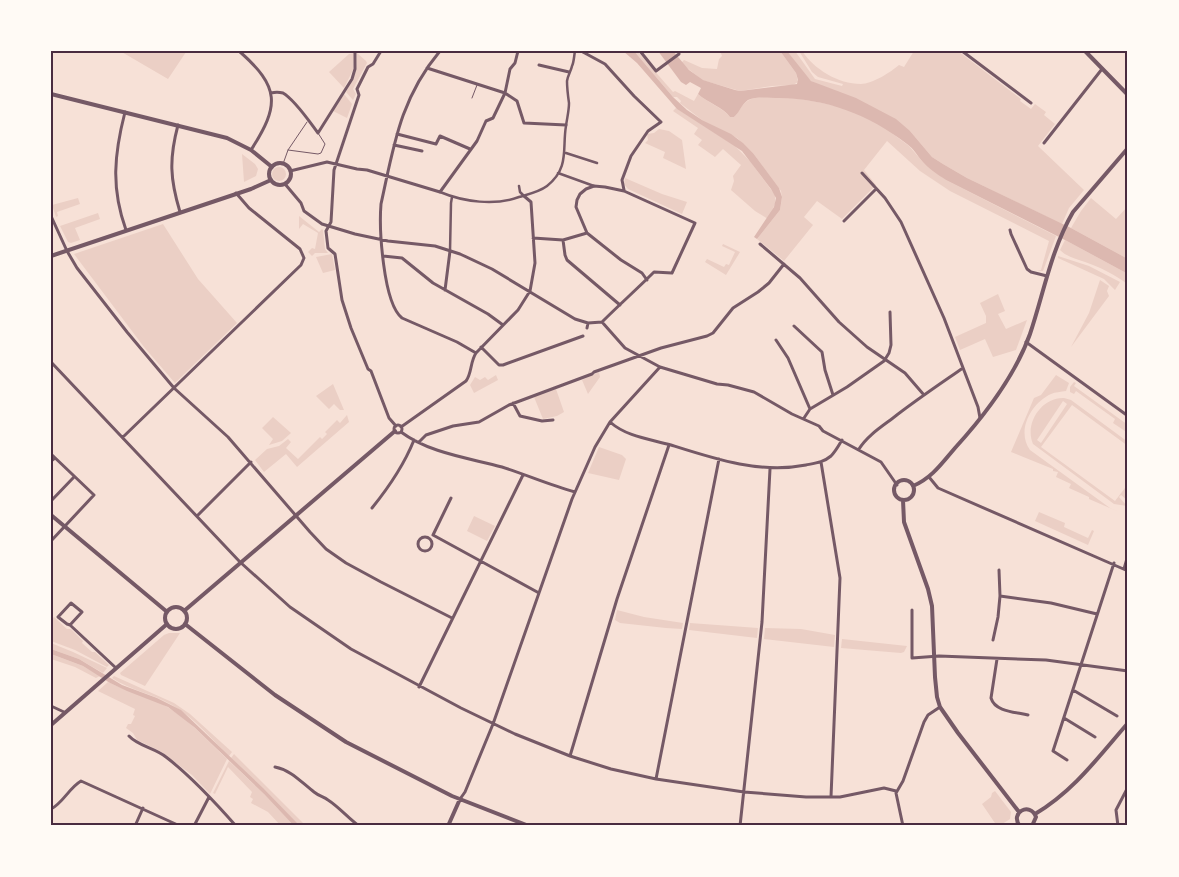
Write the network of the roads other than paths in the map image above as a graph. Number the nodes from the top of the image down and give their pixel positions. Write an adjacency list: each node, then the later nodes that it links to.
1 (239, 51): 17 (street)
2 (355, 51): 27 (street)
3 (381, 51): 39 (street)
4 (440, 51): 13 (street)
5 (518, 51): 18 (street)
6 (575, 51): 15 (street)
7 (581, 51): 50 (street)
8 (640, 51): 11 (street)
9 (962, 51): 22 (street)
10 (1085, 51): 14 (street)
11 (678, 55)
12 (539, 65): 15 (street)
13 (427, 68): 16 (street); 28 (street)
14 (1102, 69): 20 (street); 29 (street)
15 (569, 72): 26 (street)
16 (477, 84): 18 (street); 21 (lane)
17 (271, 93): 24 (street); 33 (street)
18 (505, 93): 26 (street); 32 (street)
19 (51, 94): 23 (street)
20 (1128, 95)
21 (472, 98)
22 (1031, 103)
23 (125, 112): 25 (street); 59 (street)
24 (308, 120): 27 (street); 34 (lane)
25 (178, 125): 33 (street); 55 (street)
26 (566, 125): 36 (street)
27 (318, 133): 34 (lane)
28 (397, 134): 30 (street); 32 (street)
29 (1044, 142)
30 (394, 145): 35 (street); 44 (street)
31 (1128, 148): 71 (street)
32 (470, 149): 51 (street)
33 (251, 150): 40 (street)
34 (288, 150): 38 (lane)
35 (422, 151)
36 (566, 153): 37 (street); 42 (street)
37 (597, 162)
38 (283, 164): 40 (street); 41 (street)
39 (336, 164): 41 (street); 44 (street); 58 (street)
40 (272, 167): 45 (street)
41 (290, 171): 46 (street)
42 (558, 173): 48 (street); 53 (street)
43 (862, 173): 49 (street)
44 (388, 175): 51 (street); 63 (street)
45 (271, 180): 46 (street); 52 (street)
46 (284, 184): 58 (street)
47 (519, 186): 53 (street)
48 (594, 186): 50 (street); 61 (street)
49 (876, 189): 57 (street); 91 (street)
50 (624, 191): 72 (street)
51 (440, 192): 54 (street)
52 (236, 193): 55 (street); 92 (street)
53 (524, 196): 54 (street); 62 (street)
54 (452, 197): 67 (street)
55 (180, 212): 59 (street)
56 (51, 216): 66 (street)
57 (844, 220)
58 (329, 226): 63 (street); 102 (street)
59 (126, 230): 66 (street)
60 (1010, 230): 71 (street)
61 (587, 233): 64 (street); 72 (street)
62 (533, 238): 64 (street); 74 (street)
63 (382, 240): 67 (street); 69 (street)
64 (563, 240): 75 (street)
65 (760, 244): 70 (street)
66 (67, 251): 68 (street); 92 (street)
67 (450, 251): 73 (street); 74 (street)
68 (51, 256)
69 (383, 256): 73 (street); 86 (street)
70 (784, 264): 87 (street); 88 (street)
71 (1047, 276): 84 (street)
72 (647, 280): 75 (street)
73 (445, 290): 79 (street)
74 (530, 291): 78 (street); 79 (street)
75 (620, 305): 77 (street)
76 (890, 312): 88 (street)
77 (602, 322): 78 (street); 87 (street)
78 (588, 323): 81 (street)
79 (503, 325): 85 (street)
80 (794, 326): 93 (street)
81 (587, 328)
82 (583, 336): 85 (street)
83 (776, 340): 96 (street)
84 (1026, 342): 97 (street); 99 (street)
85 (481, 347): 86 (street)
86 (476, 353): 103 (street)
87 (637, 355): 90 (street); 95 (street)
88 (884, 360): 93 (street); 94 (street)
89 (51, 362): 106 (street)
90 (660, 367): 98 (street); 101 (street)
91 (963, 368): 94 (street); 99 (street)
92 (174, 388): 106 (street); 115 (street)
93 (833, 395): 96 (street)
94 (924, 395): 110 (street)
95 (513, 403): 100 (street); 108 (street)
96 (810, 409): 98 (street)
97 (1128, 416)
98 (804, 418): 107 (street)
99 (980, 418): 120 (street)
100 (553, 420)
101 (610, 422): 109 (street); 123 (street)
102 (396, 426): 103 (street); 104 (street)
103 (401, 427): 105 (street)
104 (395, 431): 105 (street); 129 (street)
105 (401, 432): 108 (street)
106 (123, 437): 130 (street)
107 (842, 440): 110 (street); 116 (street)
108 (417, 441): 118 (street); 127 (street)
109 (669, 445): 113 (street); 170 (street)
110 (859, 449): 121 (street)
111 (51, 454): 112 (street)
112 (55, 458): 114 (street); 119 (street)
113 (719, 459): 117 (street); 173 (street)
114 (51, 461)
115 (251, 462): 129 (street); 130 (street)
116 (820, 462): 117 (street); 178 (street)
117 (770, 469): 176 (street)
118 (523, 475): 123 (street); 136 (street)
119 (74, 477): 126 (street); 131 (street)
120 (929, 478): 122 (street); 138 (street)
121 (896, 484): 122 (street); 125 (street)
122 (913, 486): 125 (street)
123 (575, 492): 141 (street)
124 (451, 498): 132 (street)
125 (904, 500): 152 (street)
126 (51, 501)
127 (372, 508)
128 (51, 515): 131 (street)
129 (296, 515): 137 (street); 147 (street)
130 (197, 516): 137 (street)
131 (65, 526): 134 (street); 145 (street)
132 (433, 535): 133 (street); 136 (street)
133 (431, 539): 133 (street)
134 (51, 540)
135 (1128, 555): 140 (street)
136 (481, 561): 141 (street); 147 (street)
137 (240, 562): 144 (street); 157 (street)
138 (1114, 563): 140 (street); 146 (street)
139 (999, 570): 142 (street)
140 (1126, 570)
141 (539, 593): 167 (street)
142 (1000, 596): 146 (street); 151 (street)
143 (912, 610): 152 (street)
144 (184, 611): 145 (street); 149 (street)
145 (166, 612): 148 (street)
146 (1097, 614): 154 (street)
147 (452, 618): 157 (street)
148 (167, 624): 149 (street); 155 (street)
149 (185, 624): 179 (street)
150 (70, 625): 150 (street); 155 (street)
151 (993, 640)
152 (934, 657): 153 (street); 160 (street)
153 (997, 659): 154 (street); 162 (street)
154 (1082, 664): 156 (street); 158 (street)
155 (116, 668): 161 (street)
156 (1128, 671)
157 (418, 687): 167 (street)
158 (1074, 690): 163 (street); 164 (street)
159 (51, 706): 161 (street)
160 (940, 707): 175 (street); 182 (street)
161 (64, 712): 166 (street)
162 (1028, 716)
163 (1118, 716)
164 (1064, 718): 169 (street); 171 (street)
165 (1128, 723): 183 (street)
166 (51, 724)
167 (493, 724): 170 (street); 179 (street)
168 (129, 736): 177 (street)
169 (1095, 738)
170 (570, 756): 173 (street)
171 (1067, 760)
172 (275, 767): 189 (street)
173 (656, 779): 176 (street)
174 (1128, 787): 195 (street)
175 (896, 790): 178 (street); 193 (street)
176 (744, 792): 178 (street); 192 (street)
177 (209, 797): 187 (street); 188 (street)
178 (831, 797)
179 (460, 799): 190 (street); 191 (street)
180 (143, 808): 181 (street); 185 (street); 186 (street)
181 (51, 809)
182 (1019, 812): 183 (street); 184 (street)
183 (1035, 814): 194 (street)
184 (1018, 825)
185 (134, 826)
186 (180, 826)
187 (194, 826)
188 (236, 826)
189 (359, 826)
190 (448, 826)
191 (529, 826)
192 (740, 826)
193 (903, 826)
194 (1032, 826)
195 (1118, 826)

